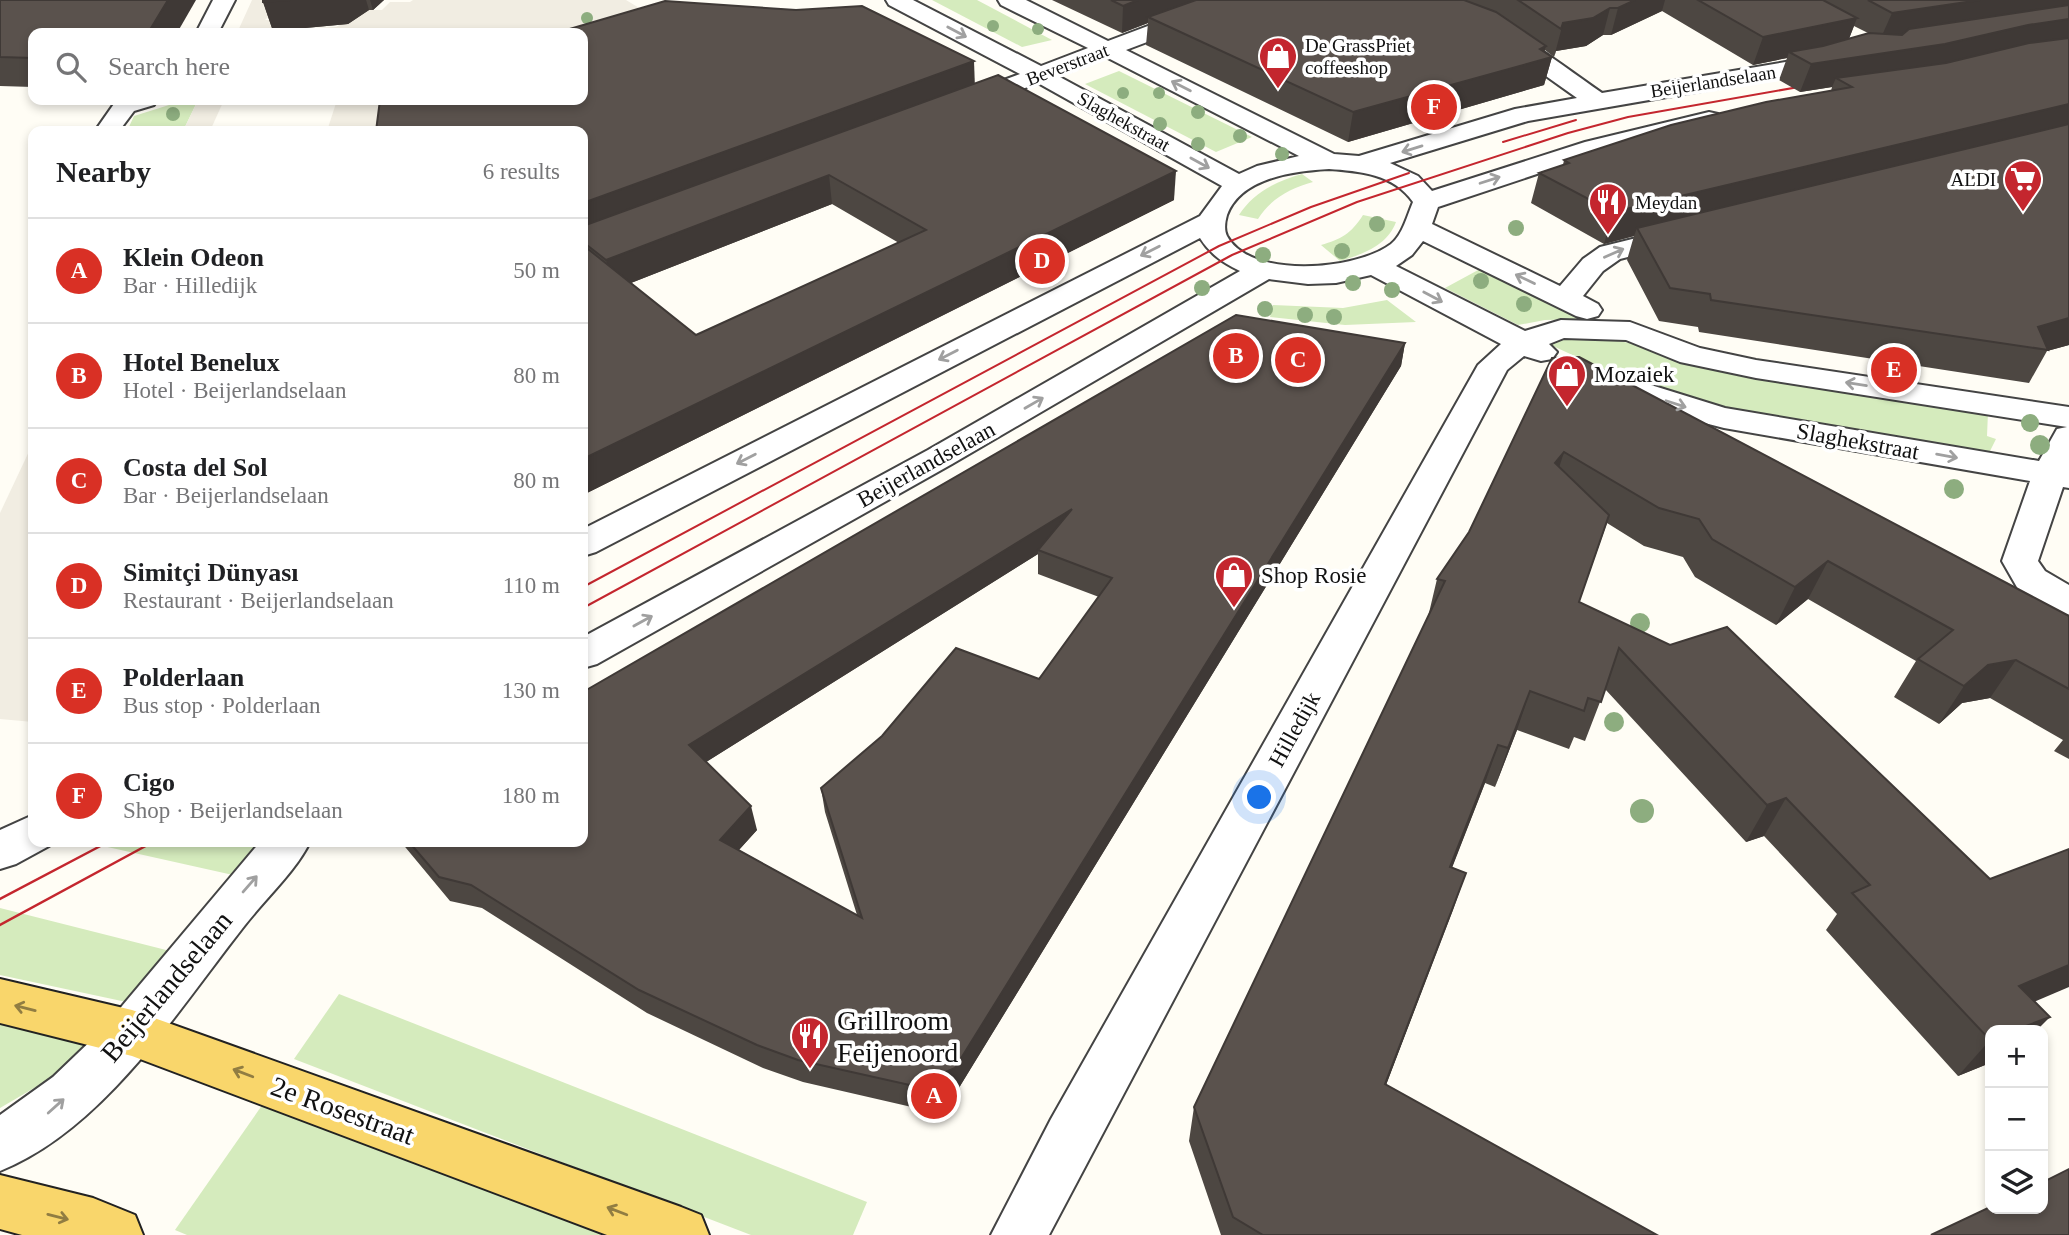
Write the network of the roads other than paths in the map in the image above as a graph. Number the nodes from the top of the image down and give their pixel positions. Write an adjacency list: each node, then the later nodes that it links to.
1 (224, 0): 6 (street)
2 (897, 0): 11 (street, Slaghekstraat, one-way to 11)
3 (1009, 0): 9 (street)
4 (1237, 0): 9 (street, Beverstraat)
5 (1405, 1): 8 (street)
6 (210, 28)
7 (1552, 40): 8 (street)
8 (1517, 45): 12 (street)
9 (1107, 48): 11 (street, Beverstraat); 17 (street, one-way to 9)
10 (1850, 54): 12 (street, Beijerlandselaan)
11 (1040, 75): 14 (street, Beverstraat); 19 (street, Slaghekstraat, one-way to 19)
12 (1597, 101): 18 (street, Beijerlandselaan, one-way to 18)
13 (133, 105): 16 (street)
14 (948, 109)
15 (1731, 115): 20 (street, Beijerlandselaan, one-way to 15)
16 (112, 126)
17 (1329, 161): 18 (street); 19 (street)
18 (1361, 164): 20 (street)
19 (1240, 185): 21 (street)
20 (1421, 214): 23 (street); 25 (street, one-way to 20)
21 (1211, 221): 24 (street); 31 (street, one-way to 31)
22 (1708, 229): 25 (street, one-way to 22)
23 (1373, 265): 24 (street); 27 (street, Slaghekstraat, one-way to 27)
24 (1265, 269): 33 (street, Beijerlandselaan, one-way to 24)
25 (1565, 299): 26 (street)
26 (1630, 331): 27 (street); 28 (street, one-way to 26)
27 (1521, 343): 30 (street, Slaghekstraat, one-way to 30); 43 (street, Hilledijk)
28 (2069, 417)
29 (2069, 436): 30 (street)
30 (2059, 475): 32 (street)
31 (588, 541)
32 (2069, 602)
33 (588, 651)
34 (28, 836): 36 (street)
35 (284, 847): 38 (street, Beijerlandselaan, one-way to 35)
36 (0, 851)
37 (0, 1001): 38 (main road, 2e Rosestraat, one-way to 37)
38 (132, 1033): 39 (street, Beijerlandselaan, one-way to 38); 42 (main road, 2e Rosestraat, one-way to 38)
39 (0, 1145)
40 (0, 1202): 41 (main road, one-way to 41)
41 (115, 1235)
42 (681, 1235)
43 (1019, 1235)

